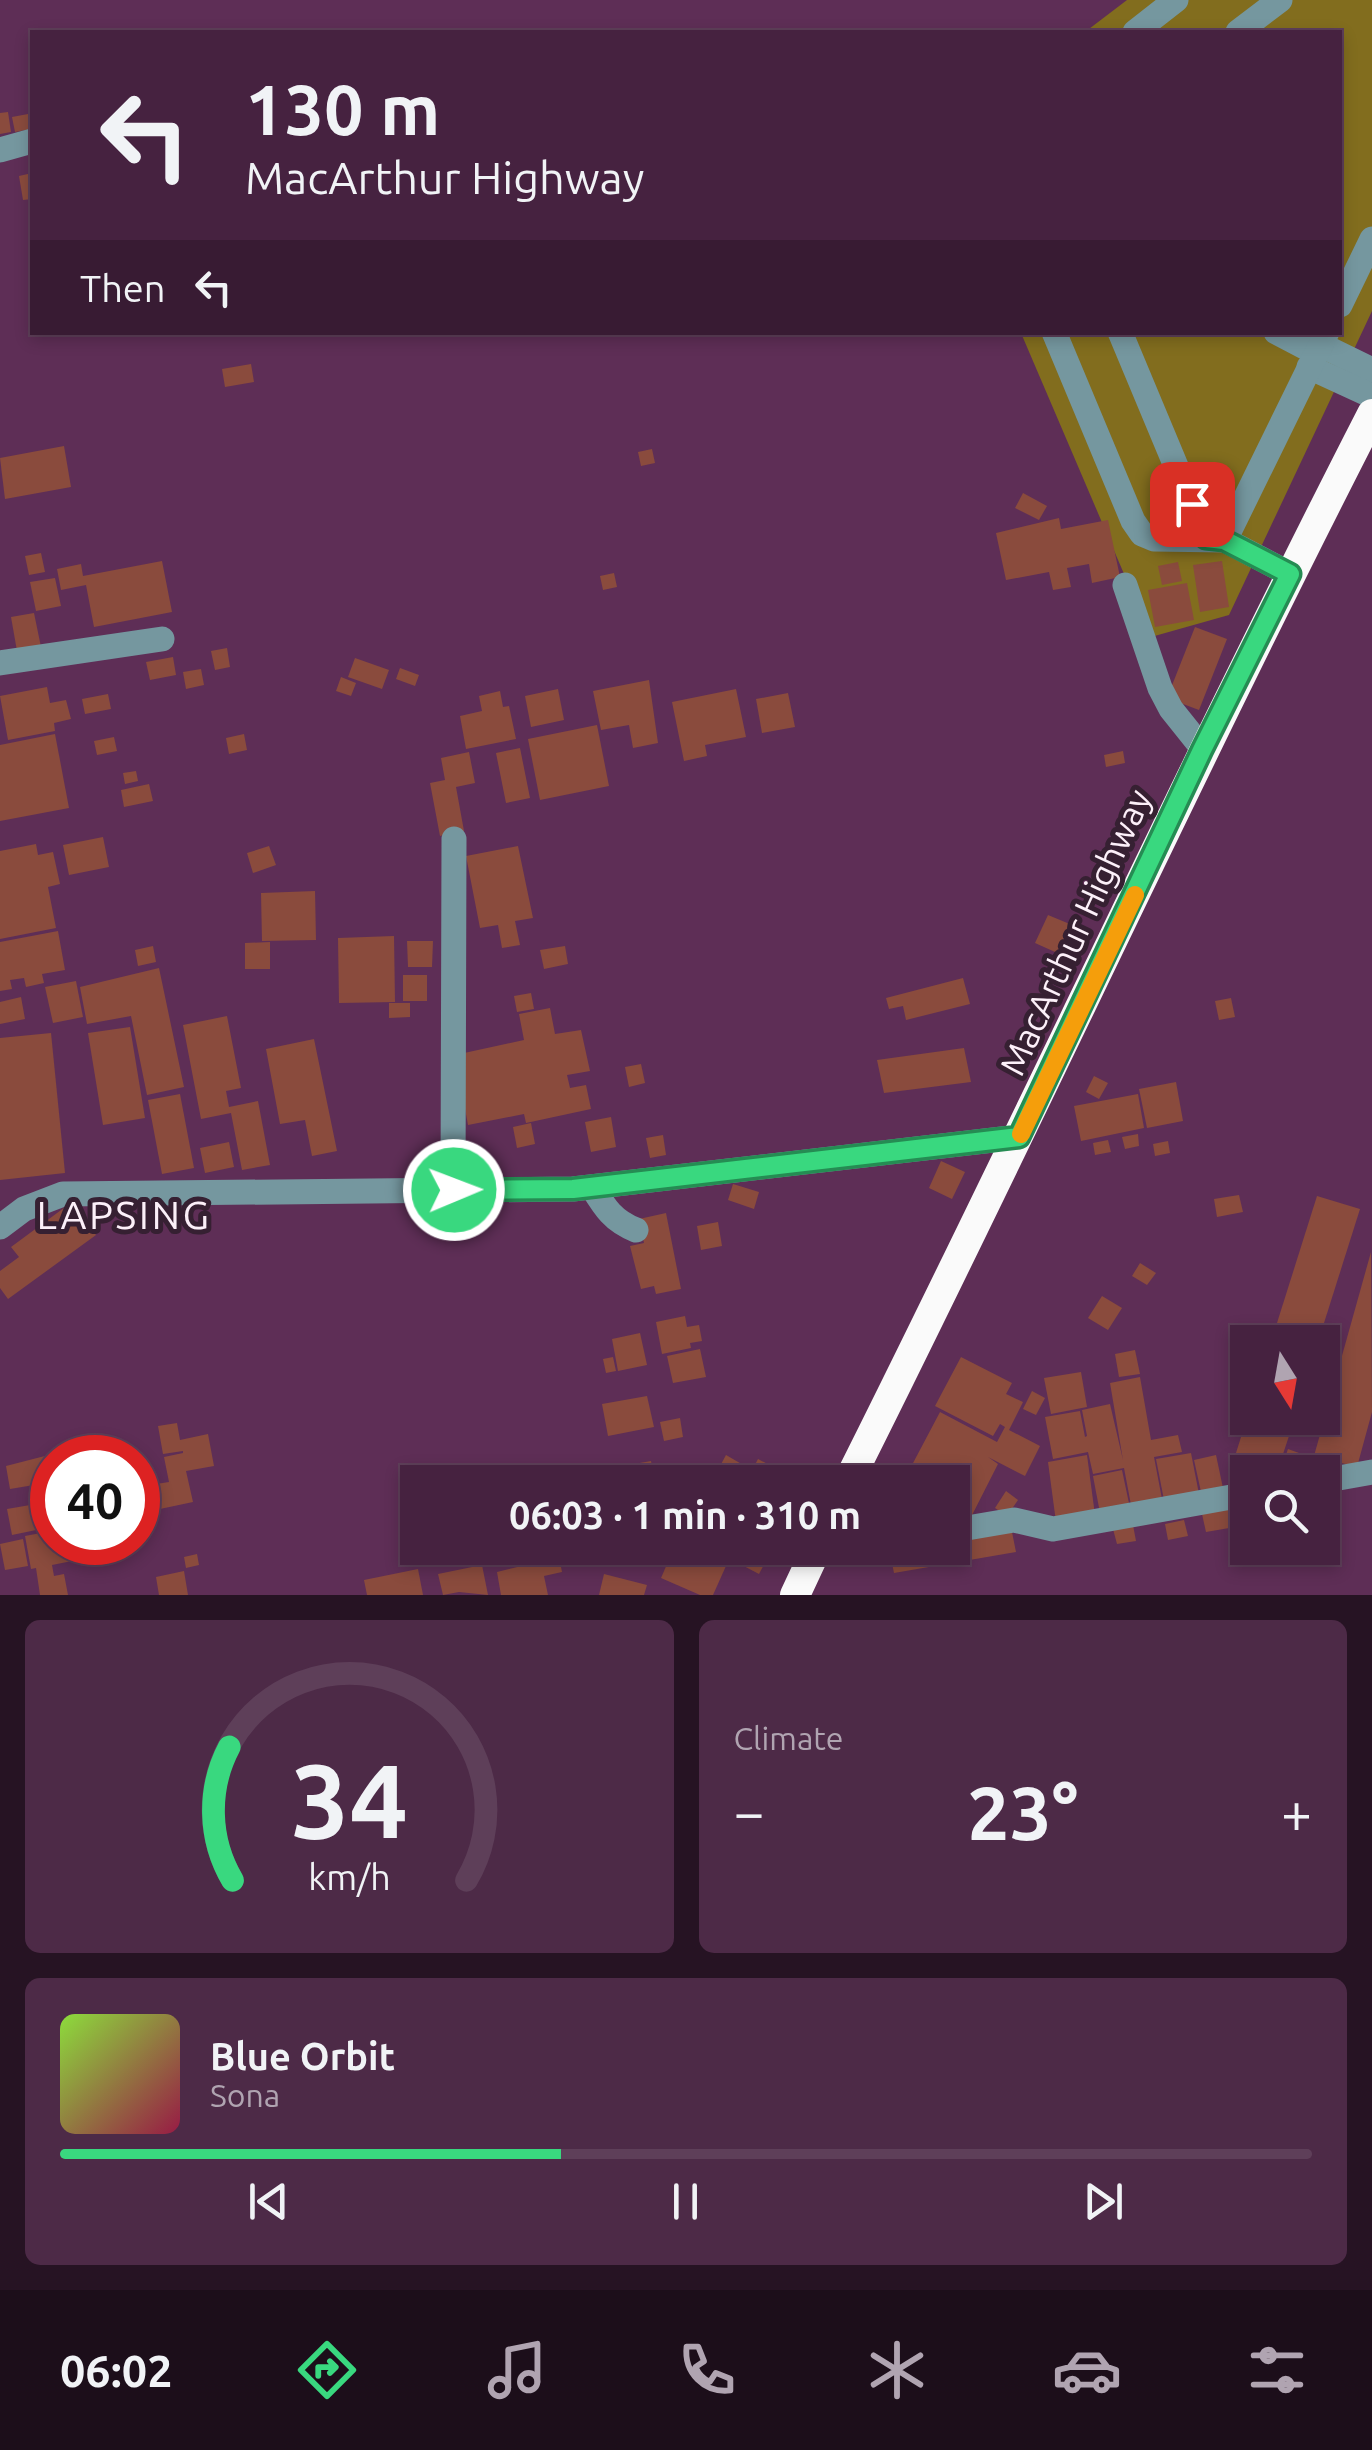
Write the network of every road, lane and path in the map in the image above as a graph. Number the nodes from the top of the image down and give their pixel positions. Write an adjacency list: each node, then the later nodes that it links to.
1 (1176, 0): 3 (street)
2 (1280, 0): 4 (street)
3 (1137, 30)
4 (1241, 30)
5 (30, 142): 6 (street)
6 (0, 150)
7 (1372, 239): 8 (street)
8 (1342, 301)
9 (1055, 335): 16 (street)
10 (1121, 335): 16 (street)
11 (1283, 335): 12 (street)
12 (1318, 349): 13 (street); 14 (street); 16 (street)
13 (1372, 370)
14 (1372, 396)
15 (1372, 414): 17 (highway, MacArthur Highway)
16 (1215, 539): 17 (street)
17 (1290, 574): 21 (highway, MacArthur Highway)
18 (1124, 584): 21 (street)
19 (162, 638): 20 (street)
20 (0, 662)
21 (1202, 750): 23 (highway, MacArthur Highway)
22 (454, 840): 25 (street)
23 (1019, 1137): 24 (street); 28 (highway, MacArthur Highway)
24 (592, 1187): 25 (street); 27 (street)
25 (454, 1190): 26 (street)
26 (0, 1227)
27 (636, 1230)
28 (856, 1465)
29 (1372, 1472): 30 (street)
30 (1340, 1478)
31 (1230, 1497): 32 (street)
32 (970, 1527)
33 (809, 1565): 34 (highway)
34 (795, 1595)

